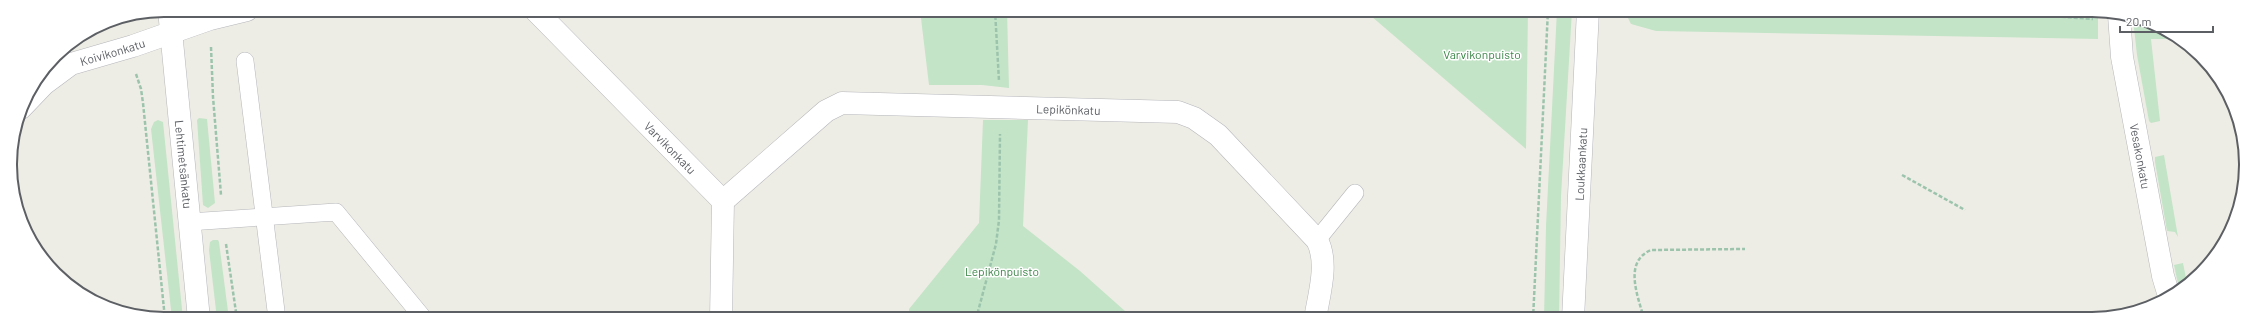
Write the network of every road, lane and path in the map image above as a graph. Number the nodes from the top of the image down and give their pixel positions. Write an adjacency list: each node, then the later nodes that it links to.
1 (170, 17): 9 (street, Lehtimetsänkatu)
2 (218, 17): 7 (street)
3 (542, 17): 16 (street, Varvikonkatu)
4 (995, 17): 13 (path)
5 (1548, 17): 32 (path)
6 (1588, 17): 33 (street, Loukkaankatu)
7 (210, 19): 9 (street); 19 (path)
8 (2119, 20): 23 (street, Vesakonkatu)
9 (172, 32): 10 (street, Koivikonkatu); 20 (street, Lehtimetsänkatu)
10 (132, 46): 12 (street, Koivikonkatu); 24 (path)
11 (245, 61): 18 (lane)
12 (36, 92)
13 (1000, 106): 16 (street, Lepikönkatu); 21 (street, Lepikönkatu); 30 (path)
14 (1902, 175): 17 (path)
15 (1355, 193): 21 (lane)
16 (723, 201): 29 (street)
17 (1965, 210)
18 (266, 217): 19 (lane); 27 (lane); 28 (lane)
19 (223, 220): 20 (lane); 26 (path)
20 (189, 222): 25 (street, Lehtimetsänkatu)
21 (1317, 240): 31 (street, Lepikönkatu)
22 (1745, 249): 34 (path)
23 (2167, 291)
24 (164, 312)
25 (198, 312)
26 (236, 312)
27 (276, 312)
28 (418, 312)
29 (721, 312)
30 (978, 312)
31 (1316, 312)
32 (1534, 312)
33 (1573, 312)
34 (1642, 312)

